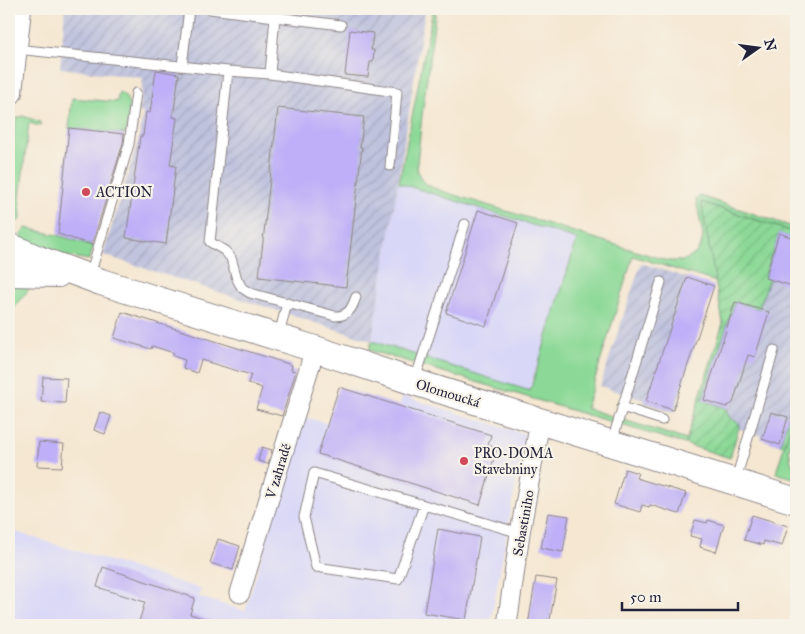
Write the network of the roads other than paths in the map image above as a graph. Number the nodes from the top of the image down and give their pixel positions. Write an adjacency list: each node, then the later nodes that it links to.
1 (18, 9): 6 (street)
2 (189, 9): 7 (lane)
3 (210, 9): 4 (lane)
4 (275, 16): 5 (lane); 9 (lane)
5 (341, 24)
6 (14, 49): 7 (lane); 10 (street)
7 (182, 66): 8 (lane)
8 (228, 71): 9 (lane); 20 (lane)
9 (270, 74): 12 (lane)
10 (9, 92)
11 (136, 92): 17 (lane)
12 (390, 166)
13 (465, 224): 24 (lane)
14 (9, 246): 15 (street, Olomoucká); 17 (street, Olomoucká)
15 (9, 263)
16 (9, 273): 17 (street, Olomoucká)
17 (95, 280): 21 (street, Olomoucká)
18 (661, 282): 25 (lane)
19 (356, 297): 20 (lane)
20 (287, 303): 21 (lane)
21 (278, 338): 22 (street, Olomoucká)
22 (315, 349): 24 (street, Olomoucká); 33 (street, V zahradě)
23 (774, 350): 29 (lane)
24 (414, 382): 27 (street, Olomoucká)
25 (622, 407): 26 (lane); 28 (lane)
26 (662, 420)
27 (540, 421): 28 (street, Olomoucká); 32 (street, Sebastiniho)
28 (611, 444): 29 (street, Olomoucká)
29 (735, 482): 30 (street, Olomoucká)
30 (796, 501)
31 (424, 505): 31 (lane); 32 (lane)
32 (520, 533): 34 (street, Sebastiniho)
33 (240, 593)
34 (507, 625)

